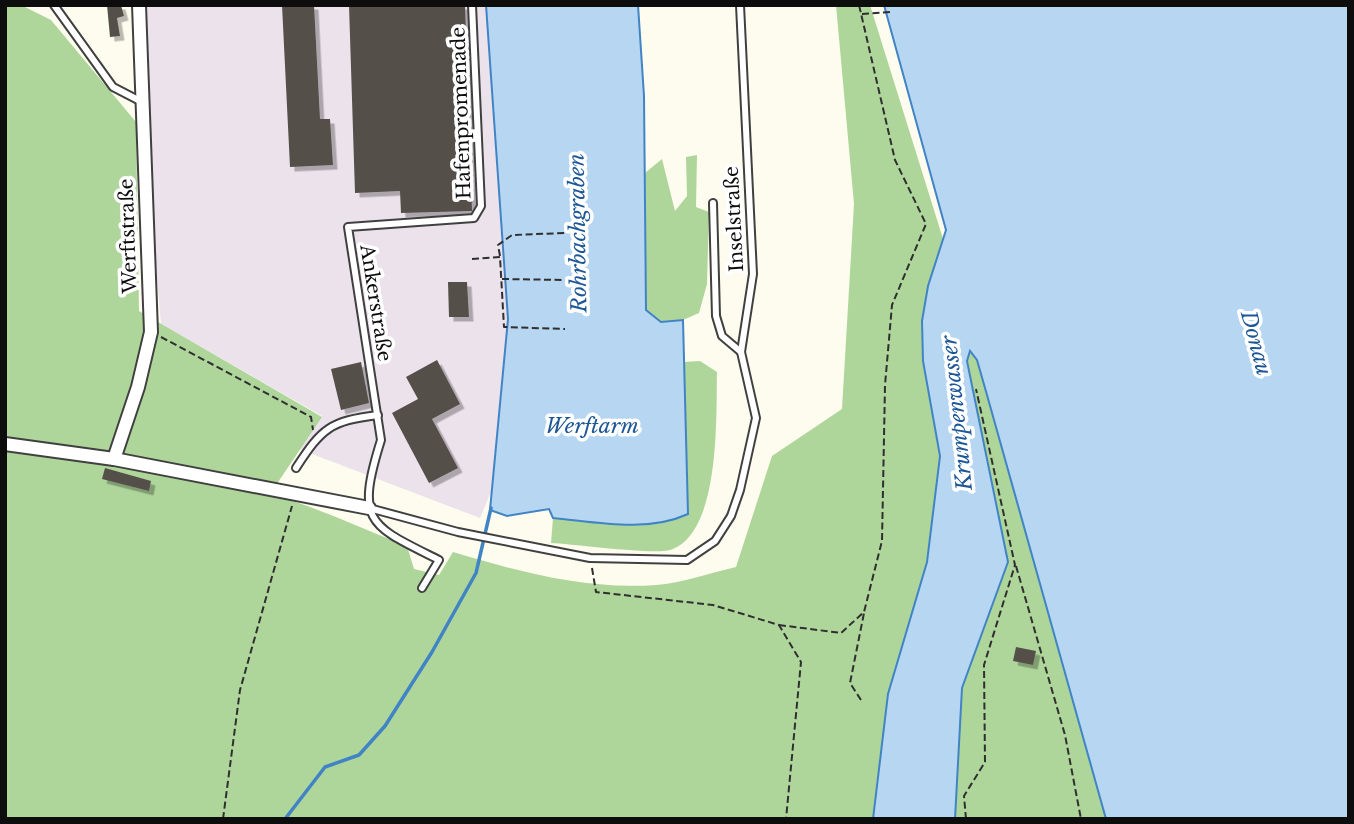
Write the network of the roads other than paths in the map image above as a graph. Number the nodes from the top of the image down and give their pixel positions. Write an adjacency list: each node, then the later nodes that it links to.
1 (54, 5): 5 (lane)
2 (139, 5): 5 (street, Werftstraße)
3 (472, 5): 7 (lane, Hafenpromenade)
4 (740, 5): 8 (lane, Inselstraße)
5 (142, 102): 11 (street, Werftstraße)
6 (713, 203): 8 (lane)
7 (474, 218): 9 (lane, Ankerstraße)
8 (741, 352): 13 (lane, Inselstraße)
9 (378, 415): 12 (lane); 13 (lane, Ankerstraße)
10 (5, 444): 11 (street)
11 (114, 459): 13 (street)
12 (296, 468)
13 (369, 508): 14 (lane)
14 (422, 588)

